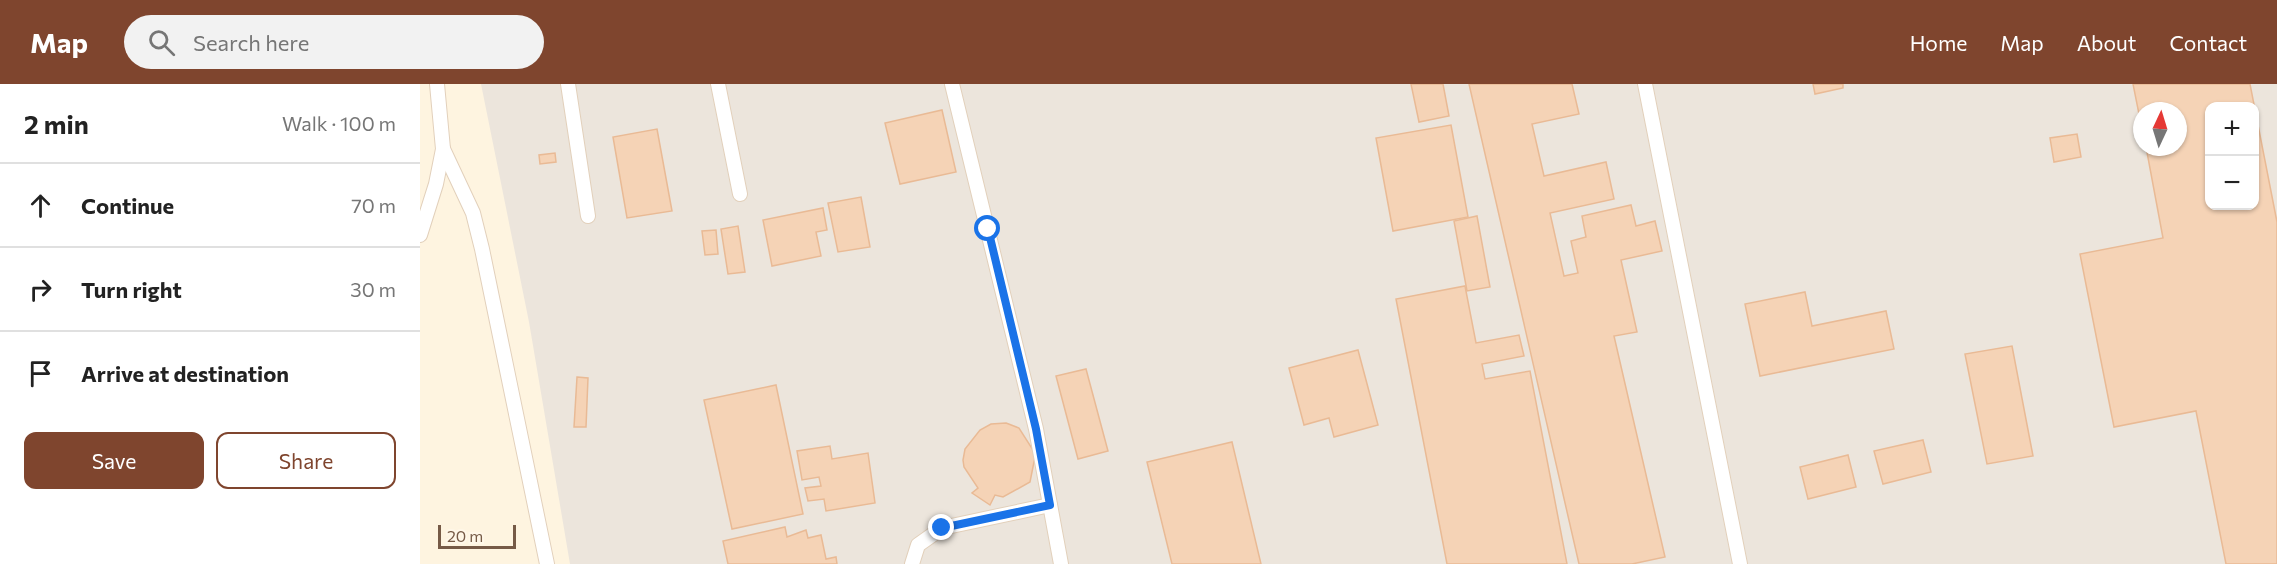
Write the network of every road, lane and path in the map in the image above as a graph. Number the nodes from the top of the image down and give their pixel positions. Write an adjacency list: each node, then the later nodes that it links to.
1 (437, 84): 6 (lane)
2 (567, 84): 8 (lane)
3 (718, 84): 7 (lane)
4 (952, 84): 10 (lane)
5 (1645, 84): 14 (lane)
6 (442, 149): 9 (lane); 11 (lane)
7 (740, 194)
8 (588, 216)
9 (420, 236)
10 (1050, 505): 12 (lane); 13 (lane)
11 (547, 564)
12 (912, 564)
13 (1061, 564)
14 (1740, 564)

